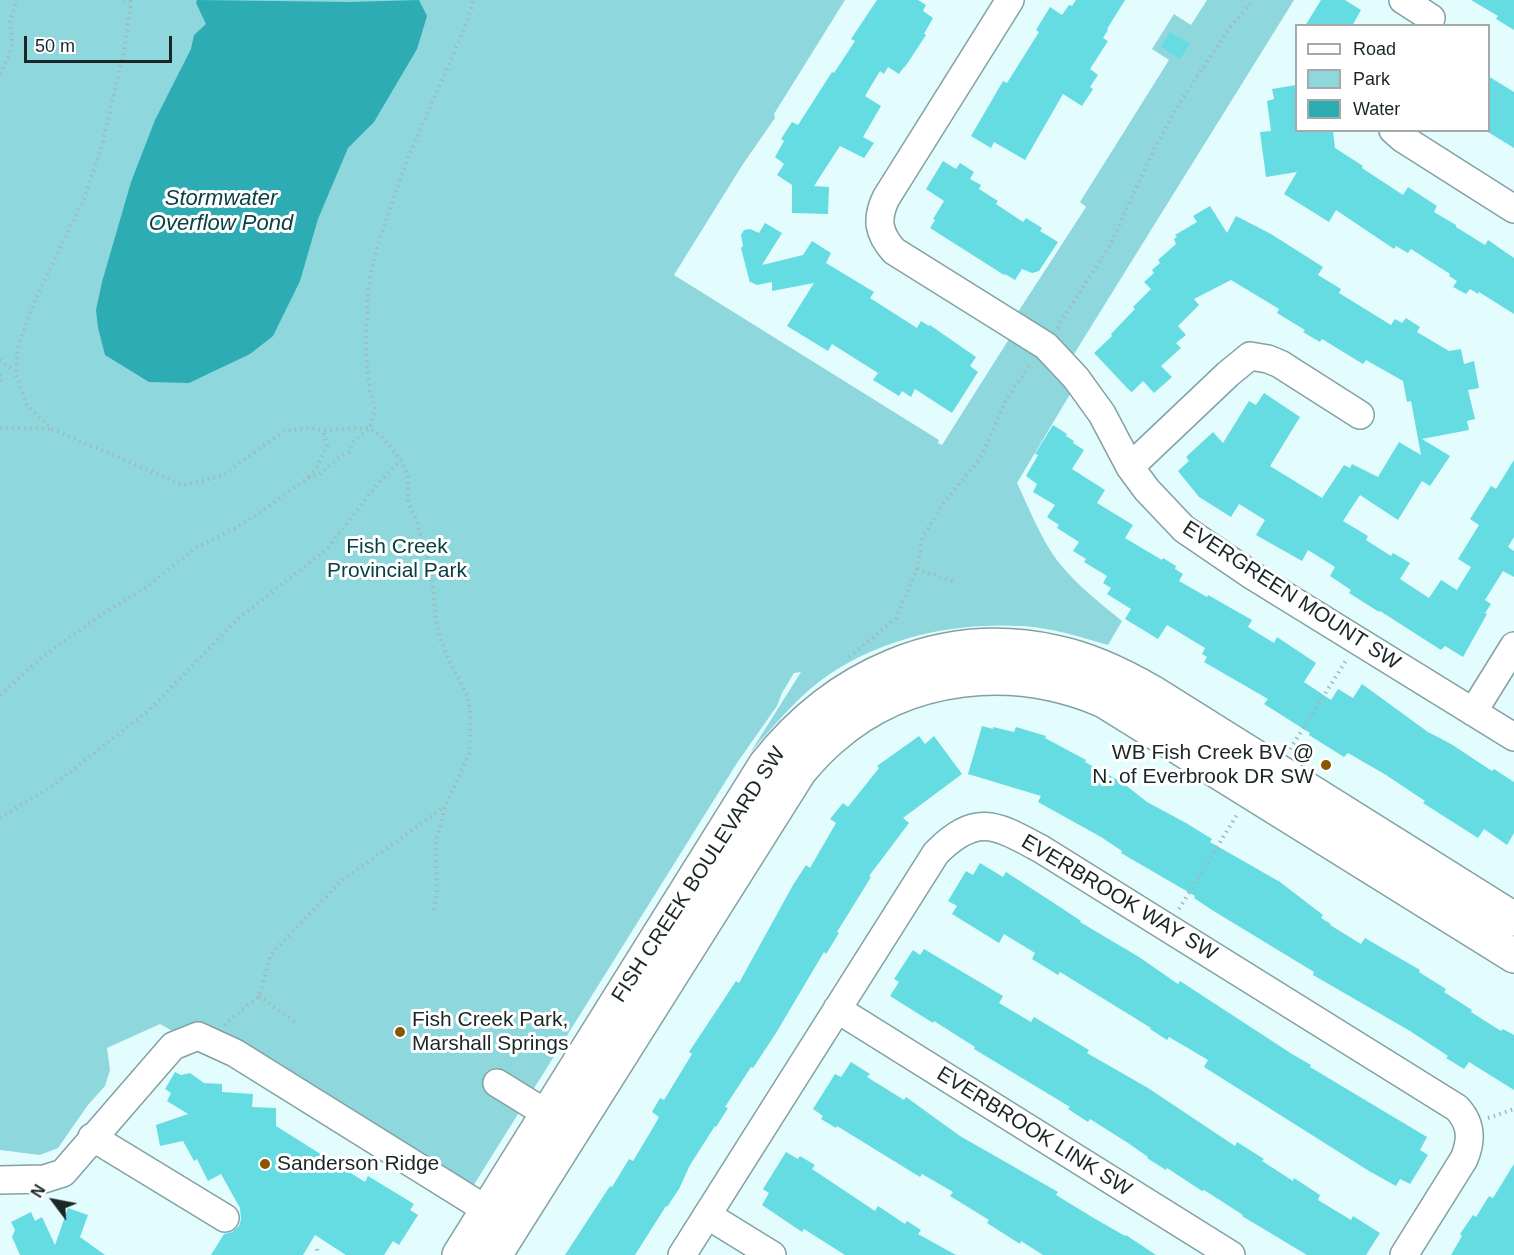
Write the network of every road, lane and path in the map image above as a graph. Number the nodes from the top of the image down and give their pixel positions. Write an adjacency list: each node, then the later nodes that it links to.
1 (17, 0): 9 (path)
2 (123, 0): 7 (path)
3 (474, 0): 19 (path)
4 (1010, 0): 12 (street, EVERGREEN MOUNT SW)
5 (1253, 0): 12 (path)
6 (1402, 0): 8 (street)
7 (131, 1): 14 (path)
8 (1433, 14)
9 (0, 74)
10 (1395, 132): 11 (street)
11 (1514, 208)
12 (1046, 346): 23 (street, EVERGREEN MOUNT SW); 25 (path)
13 (0, 360): 14 (path)
14 (15, 372): 20 (path)
15 (0, 374): 16 (path)
16 (0, 383)
17 (1360, 415): 23 (street)
18 (0, 428): 20 (path)
19 (370, 428): 21 (path); 22 (path); 24 (path)
20 (52, 429): 21 (path)
21 (323, 430): 24 (path)
22 (401, 460): 34 (path); 36 (path)
23 (1130, 467): 31 (street, EVERGREEN MOUNT SW)
24 (308, 478): 30 (path)
25 (917, 569): 26 (path); 29 (path)
26 (953, 581)
27 (1514, 646): 31 (street)
28 (1350, 654): 33 (path)
29 (845, 660)
30 (0, 695)
31 (1473, 712): 32 (street, EVERGREEN MOUNT SW)
32 (1514, 737)
33 (1288, 753)
34 (445, 807): 37 (path); 41 (path)
35 (1240, 811): 38 (path)
36 (0, 818)
37 (433, 913)
38 (1175, 914)
39 (1514, 919): 46 (main road, FISH CREEK BOULEVARD SW)
40 (1514, 956): 46 (main road, FISH CREEK BOULEVARD SW)
41 (260, 996): 43 (path); 44 (path)
42 (837, 1009): 50 (street, EVERBROOK WAY SW); 58 (street, EVERBROOK LINK SW); 59 (street, EVERBROOK WAY SW)
43 (295, 1022)
44 (198, 1036): 47 (street); 49 (street)
45 (497, 1083): 46 (street)
46 (560, 1122): 49 (main road, FISH CREEK BOULEVARD SW); 55 (main road, FISH CREEK BOULEVARD SW)
47 (92, 1137): 48 (street); 51 (street)
48 (0, 1180)
49 (487, 1210): 54 (main road, FISH CREEK BOULEVARD SW)
50 (707, 1215): 56 (street, EVERBROOK WAY SW); 57 (street)
51 (225, 1218)
52 (317, 1249): 53 (path)
53 (318, 1255)
54 (459, 1255)
55 (495, 1255)
56 (682, 1255)
57 (772, 1255)
58 (1232, 1255)
59 (1404, 1255)

